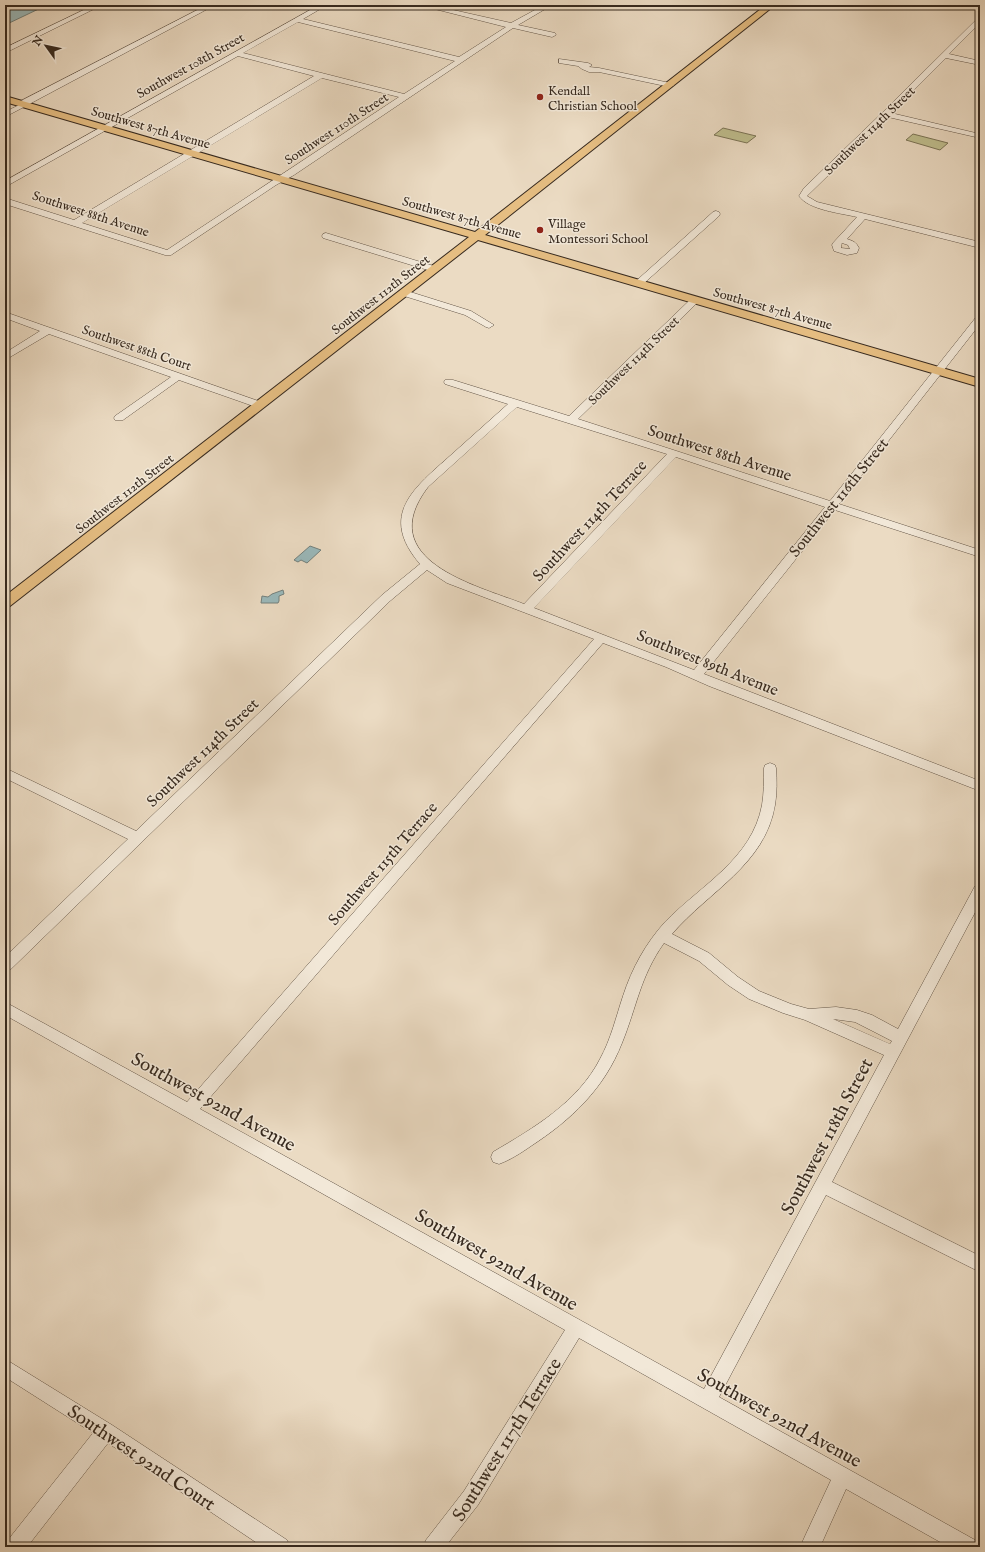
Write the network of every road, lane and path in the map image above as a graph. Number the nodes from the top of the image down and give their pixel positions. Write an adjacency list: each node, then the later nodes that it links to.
1 (99, 5): 11 (street)
2 (212, 5): 21 (street)
3 (324, 5): 8 (street, Southwest 108th Street)
4 (422, 5): 9 (street)
5 (549, 5): 9 (street, Southwest 110th Street)
6 (771, 5): 18 (main road, Southwest 112th Street)
7 (980, 19): 13 (street, Southwest 114th Street)
8 (298, 20): 12 (street, Southwest 108th Street); 14 (street)
9 (515, 24): 10 (street); 14 (street, Southwest 110th Street)
10 (552, 35)
11 (5, 51)
12 (237, 54): 17 (street); 24 (street, Southwest 108th Street)
13 (944, 55): 16 (street); 22 (street, Southwest 114th Street)
14 (462, 60): 19 (street, Southwest 110th Street)
15 (562, 61): 18 (street)
16 (980, 63)
17 (320, 75): 19 (street); 26 (street)
18 (668, 87): 34 (main road, Southwest 112th Street)
19 (407, 97): 27 (street, Southwest 110th Street)
20 (5, 99): 21 (main road, Southwest 87th Avenue)
21 (23, 104): 23 (street); 24 (main road, Southwest 87th Avenue)
22 (886, 114): 25 (street); 31 (street, Southwest 114th Street)
23 (5, 115)
24 (105, 128): 26 (main road, Southwest 87th Avenue); 28 (street, Southwest 108th Street)
25 (980, 136)
26 (191, 153): 27 (main road, Southwest 87th Avenue); 32 (street)
27 (279, 179): 34 (main road, Southwest 87th Avenue); 37 (street, Southwest 110th Street)
28 (5, 184)
29 (5, 201): 32 (street, Southwest 88th Avenue)
30 (716, 214): 39 (street)
31 (863, 216): 35 (street); 36 (street)
32 (75, 223): 37 (street, Southwest 88th Avenue)
33 (326, 236): 38 (street)
34 (477, 236): 38 (main road, Southwest 112th Street); 39 (main road, Southwest 87th Avenue)
35 (841, 240)
36 (980, 245)
37 (168, 253)
38 (434, 269): 40 (main road, Southwest 112th Street)
39 (639, 284): 41 (main road, Southwest 87th Avenue)
40 (404, 293): 44 (street); 52 (main road, Southwest 112th Street)
41 (695, 300): 47 (main road, Southwest 87th Avenue); 54 (street, Southwest 114th Street)
42 (5, 315): 45 (street, Southwest 88th Court)
43 (980, 318): 47 (street, Southwest 116th Street)
44 (489, 325)
45 (48, 330): 46 (street); 48 (street, Southwest 88th Court)
46 (5, 357)
47 (940, 371): 50 (main road, Southwest 87th Avenue); 56 (street, Southwest 116th Street)
48 (178, 376): 52 (street, Southwest 88th Court); 53 (street)
49 (449, 382): 51 (street, Southwest 88th Avenue)
50 (980, 383)
51 (516, 402): 54 (street, Southwest 88th Avenue); 58 (street)
52 (260, 405): 59 (main road, Southwest 112th Street)
53 (119, 418)
54 (571, 420): 55 (street, Southwest 88th Avenue)
55 (674, 453): 56 (street, Southwest 88th Avenue); 60 (street, Southwest 114th Terrace)
56 (832, 506): 57 (street, Southwest 88th Avenue); 62 (street, Southwest 116th Street)
57 (980, 554)
58 (426, 565): 60 (street, Southwest 89th Avenue); 66 (street, Southwest 114th Street)
59 (5, 603)
60 (526, 609): 61 (street, Southwest 89th Avenue)
61 (601, 638): 62 (street, Southwest 89th Avenue); 74 (street, Southwest 115th Terrace)
62 (696, 676): 65 (street, Southwest 89th Avenue)
63 (770, 768): 68 (street)
64 (5, 773): 66 (street)
65 (980, 786)
66 (138, 838): 69 (street, Southwest 114th Street)
67 (980, 890): 72 (street, Southwest 118th Street)
68 (662, 935): 71 (street); 75 (street)
69 (5, 966)
70 (5, 1008): 74 (street, Southwest 92nd Avenue)
71 (809, 1015): 72 (street); 73 (street)
72 (900, 1038): 73 (street, Southwest 118th Street)
73 (893, 1052): 76 (street, Southwest 118th Street)
74 (189, 1111): 78 (street, Southwest 92nd Avenue)
75 (499, 1157)
76 (822, 1185): 77 (street); 80 (street, Southwest 118th Street)
77 (980, 1264)
78 (576, 1328): 80 (street, Southwest 92nd Avenue); 85 (street, Southwest 117th Terrace)
79 (5, 1367): 81 (street, Southwest 92nd Court)
80 (707, 1401): 82 (street, Southwest 92nd Avenue)
81 (106, 1431): 83 (street); 84 (street, Southwest 92nd Court)
82 (842, 1476): 86 (street); 87 (street, Southwest 92nd Avenue)
83 (15, 1547)
84 (280, 1547)
85 (433, 1547)
86 (810, 1547)
87 (968, 1547)

